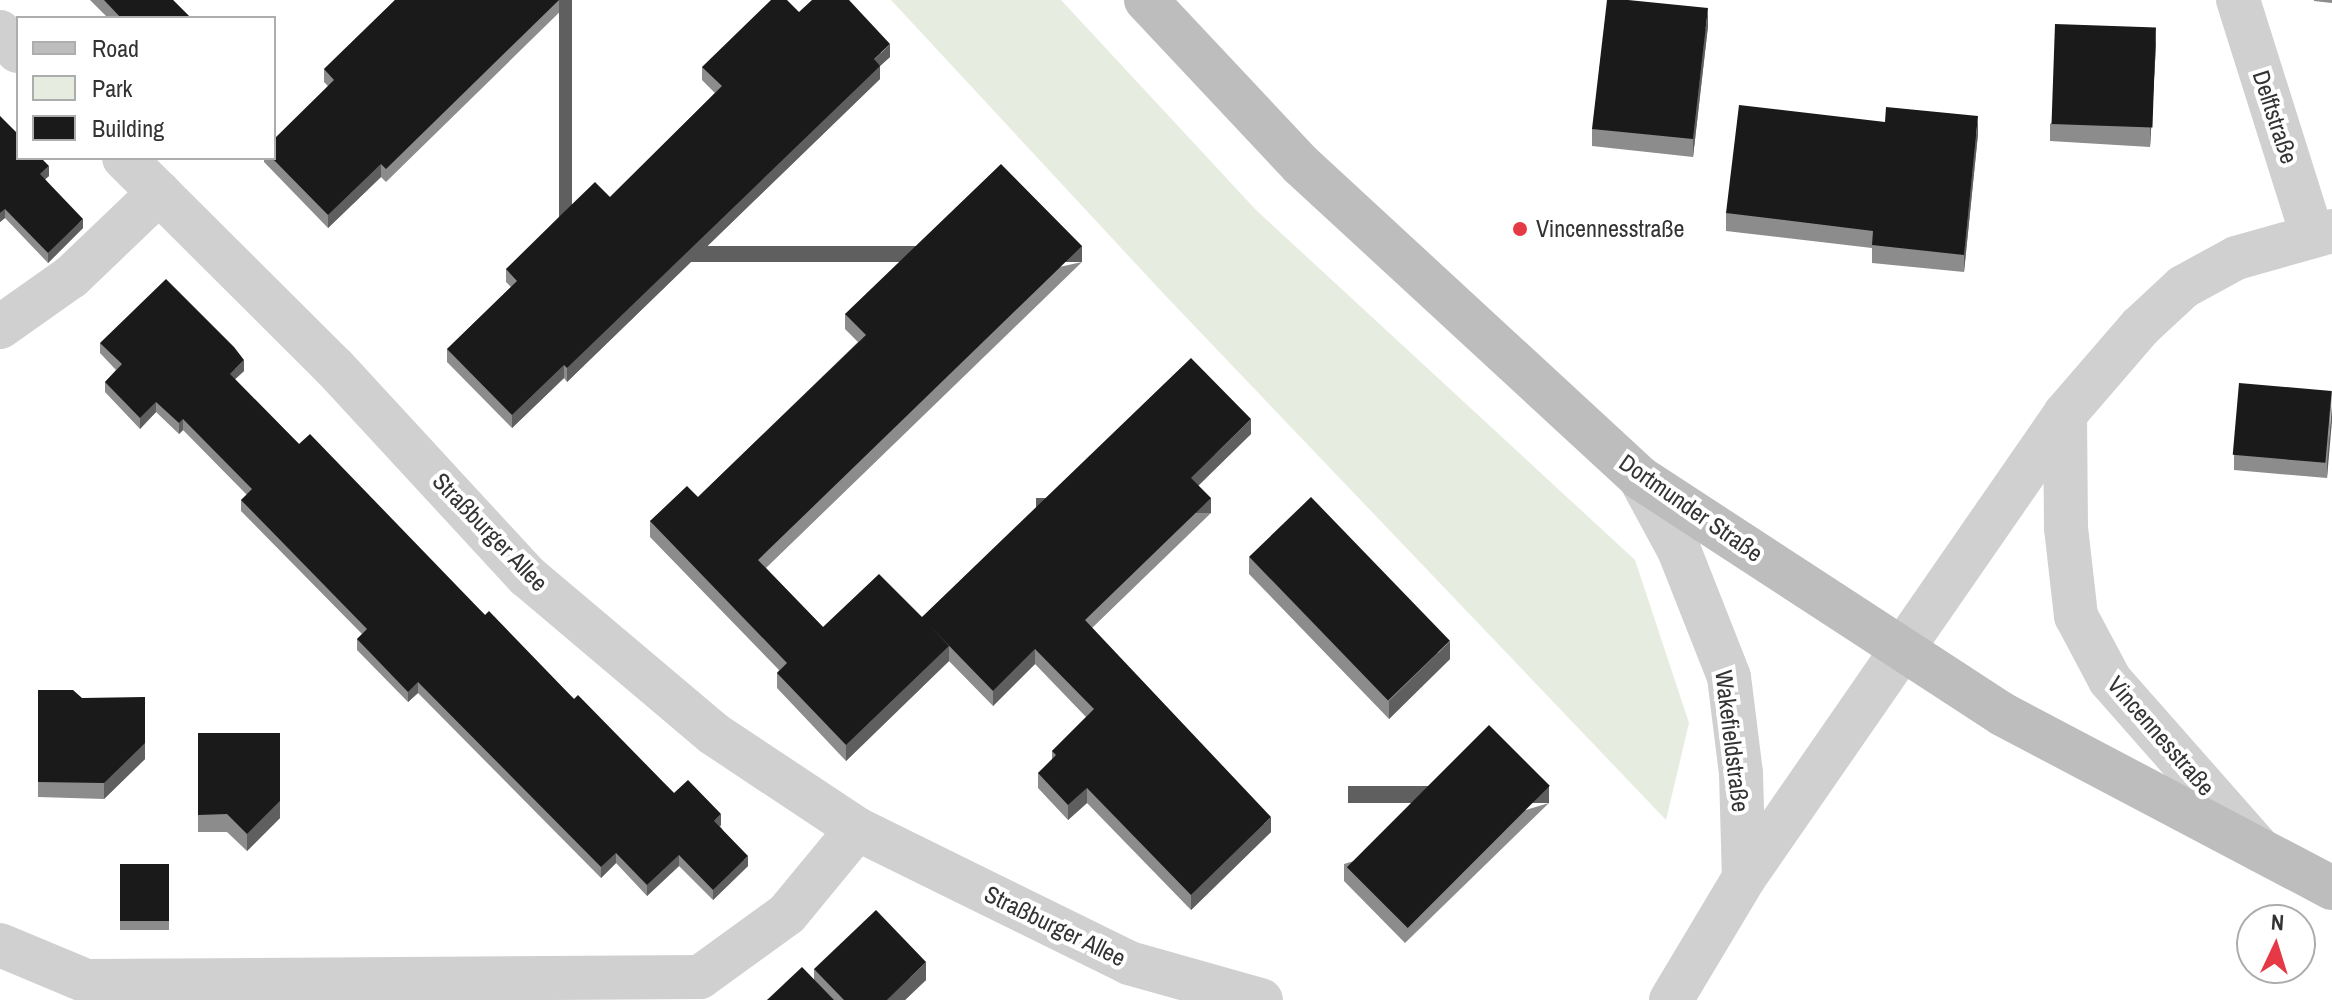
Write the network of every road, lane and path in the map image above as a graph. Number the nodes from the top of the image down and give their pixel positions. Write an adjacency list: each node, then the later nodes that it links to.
1 (1146, 0): 10 (main road, Dortmunder Straße)
2 (2238, 0): 7 (street, Delftstraße)
3 (0, 32): 4 (street)
4 (16, 49)
5 (126, 160): 6 (street, Straßburger Allee)
6 (159, 193): 8 (street); 12 (street, Straßburger Allee)
7 (2322, 233): 9 (street)
8 (0, 327)
9 (2065, 414): 11 (street); 13 (street, Vincennesstraße)
10 (1640, 478): 11 (main road, Dortmunder Straße); 14 (street, Wakefieldstraße)
11 (1903, 651): 13 (main road, Dortmunder Straße); 14 (street, Wakefieldstraße)
12 (857, 829): 16 (street); 17 (street, Straßburger Allee)
13 (2265, 855): 15 (main road, Dortmunder Straße)
14 (1744, 878): 18 (street, Wakefieldstraße)
15 (2332, 888)
16 (0, 945)
17 (1261, 1000)
18 (1671, 1000)

